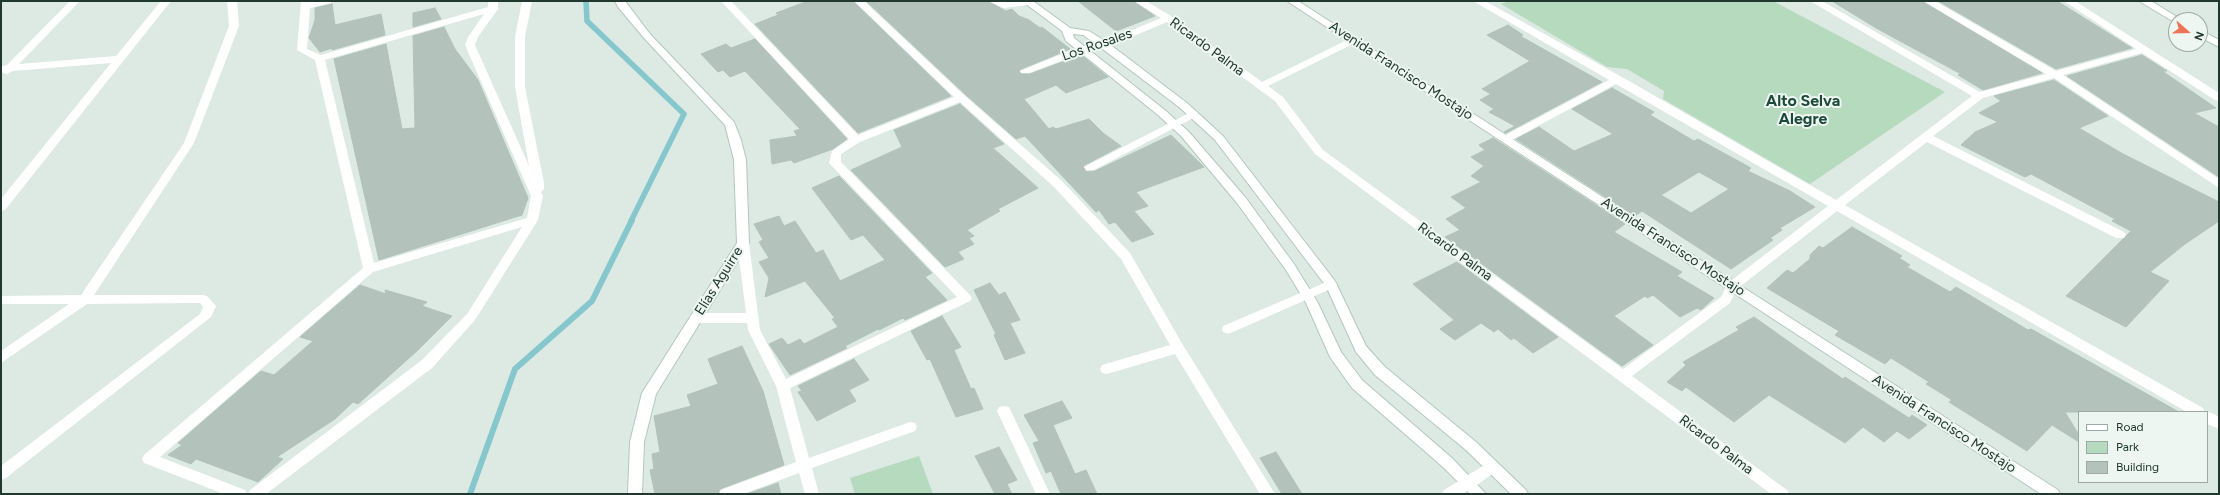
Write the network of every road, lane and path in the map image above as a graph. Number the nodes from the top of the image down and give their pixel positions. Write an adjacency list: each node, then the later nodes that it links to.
1 (75, 1): 31 (street)
2 (166, 1): 30 (street)
3 (232, 1): 58 (street)
4 (328, 1): 18 (street)
5 (527, 1): 47 (street)
6 (620, 1): 52 (street, Elías Aguirre)
7 (726, 1): 44 (street)
8 (859, 1): 38 (street)
9 (993, 1): 16 (street)
10 (1139, 1): 21 (street, Ricardo Palma)
11 (1292, 1): 24 (street, Avenida Francisco Mostajo)
12 (1815, 1): 37 (street)
13 (1928, 1): 33 (street)
14 (2069, 1): 28 (street)
15 (2144, 1): 20 (street)
16 (1027, 2): 22 (street)
17 (1486, 2): 35 (street)
18 (306, 4): 29 (street)
19 (493, 5): 29 (street); 47 (street)
20 (2168, 15)
21 (1168, 18): 26 (street, Los Rosales); 36 (street, Ricardo Palma)
22 (1067, 30): 26 (street); 27 (street)
23 (2208, 38): 25 (street)
24 (1354, 40): 36 (street); 43 (street, Avenida Francisco Mostajo)
25 (2219, 44)
26 (1104, 45): 27 (street, Los Rosales); 40 (street)
27 (1083, 49): 32 (street, Los Rosales); 41 (street)
28 (2145, 49): 33 (street); 39 (street)
29 (320, 58): 53 (street)
30 (120, 59): 31 (street); 49 (street)
31 (5, 69): 34 (street)
32 (1025, 71)
33 (2056, 75): 37 (street); 46 (street)
34 (1, 77)
35 (1618, 79): 43 (street); 48 (street)
36 (1261, 86): 65 (street, Ricardo Palma)
37 (1979, 96): 42 (street)
38 (961, 98): 44 (street); 62 (street)
39 (2219, 98)
40 (1193, 114): 41 (street); 54 (street)
41 (1173, 123): 45 (street); 56 (street)
42 (1926, 136): 48 (street); 51 (street)
43 (1506, 139): 55 (street, Avenida Francisco Mostajo)
44 (856, 140): 66 (street)
45 (1090, 167)
46 (2219, 184)
47 (537, 196): 50 (street)
48 (1839, 205): 55 (street); 68 (street)
49 (1, 207)
50 (532, 220): 53 (street); 77 (street)
51 (2120, 235)
52 (743, 243): 59 (street, Elías Aguirre); 60 (street)
53 (369, 269): 76 (street)
54 (1331, 284): 56 (street); 73 (street)
55 (1732, 286): 65 (street); 87 (street, Avenida Francisco Mostajo)
56 (1306, 294): 61 (street); 75 (street)
57 (1, 300): 58 (street)
58 (84, 300): 63 (street); 74 (street)
59 (696, 318): 60 (street); 78 (street, Elías Aguirre)
60 (752, 318): 66 (street)
61 (1228, 329)
62 (1178, 348): 64 (street); 82 (street)
63 (1, 358)
64 (1107, 369)
65 (1623, 376): 86 (street, Ricardo Palma)
66 (783, 386): 72 (street)
67 (1004, 411): 81 (street)
68 (2196, 411)
69 (2208, 418): 70 (street)
70 (2219, 424)
71 (910, 427): 72 (street)
72 (804, 466): 79 (street); 80 (street)
73 (1491, 467): 75 (street); 85 (street)
74 (1, 474)
75 (1468, 484): 83 (street); 84 (street)
76 (240, 494)
77 (255, 494)
78 (635, 494)
79 (726, 494)
80 (812, 494)
81 (1043, 494)
82 (1268, 494)
83 (1449, 494)
84 (1479, 494)
85 (1521, 494)
86 (1782, 494)
87 (2053, 494)

